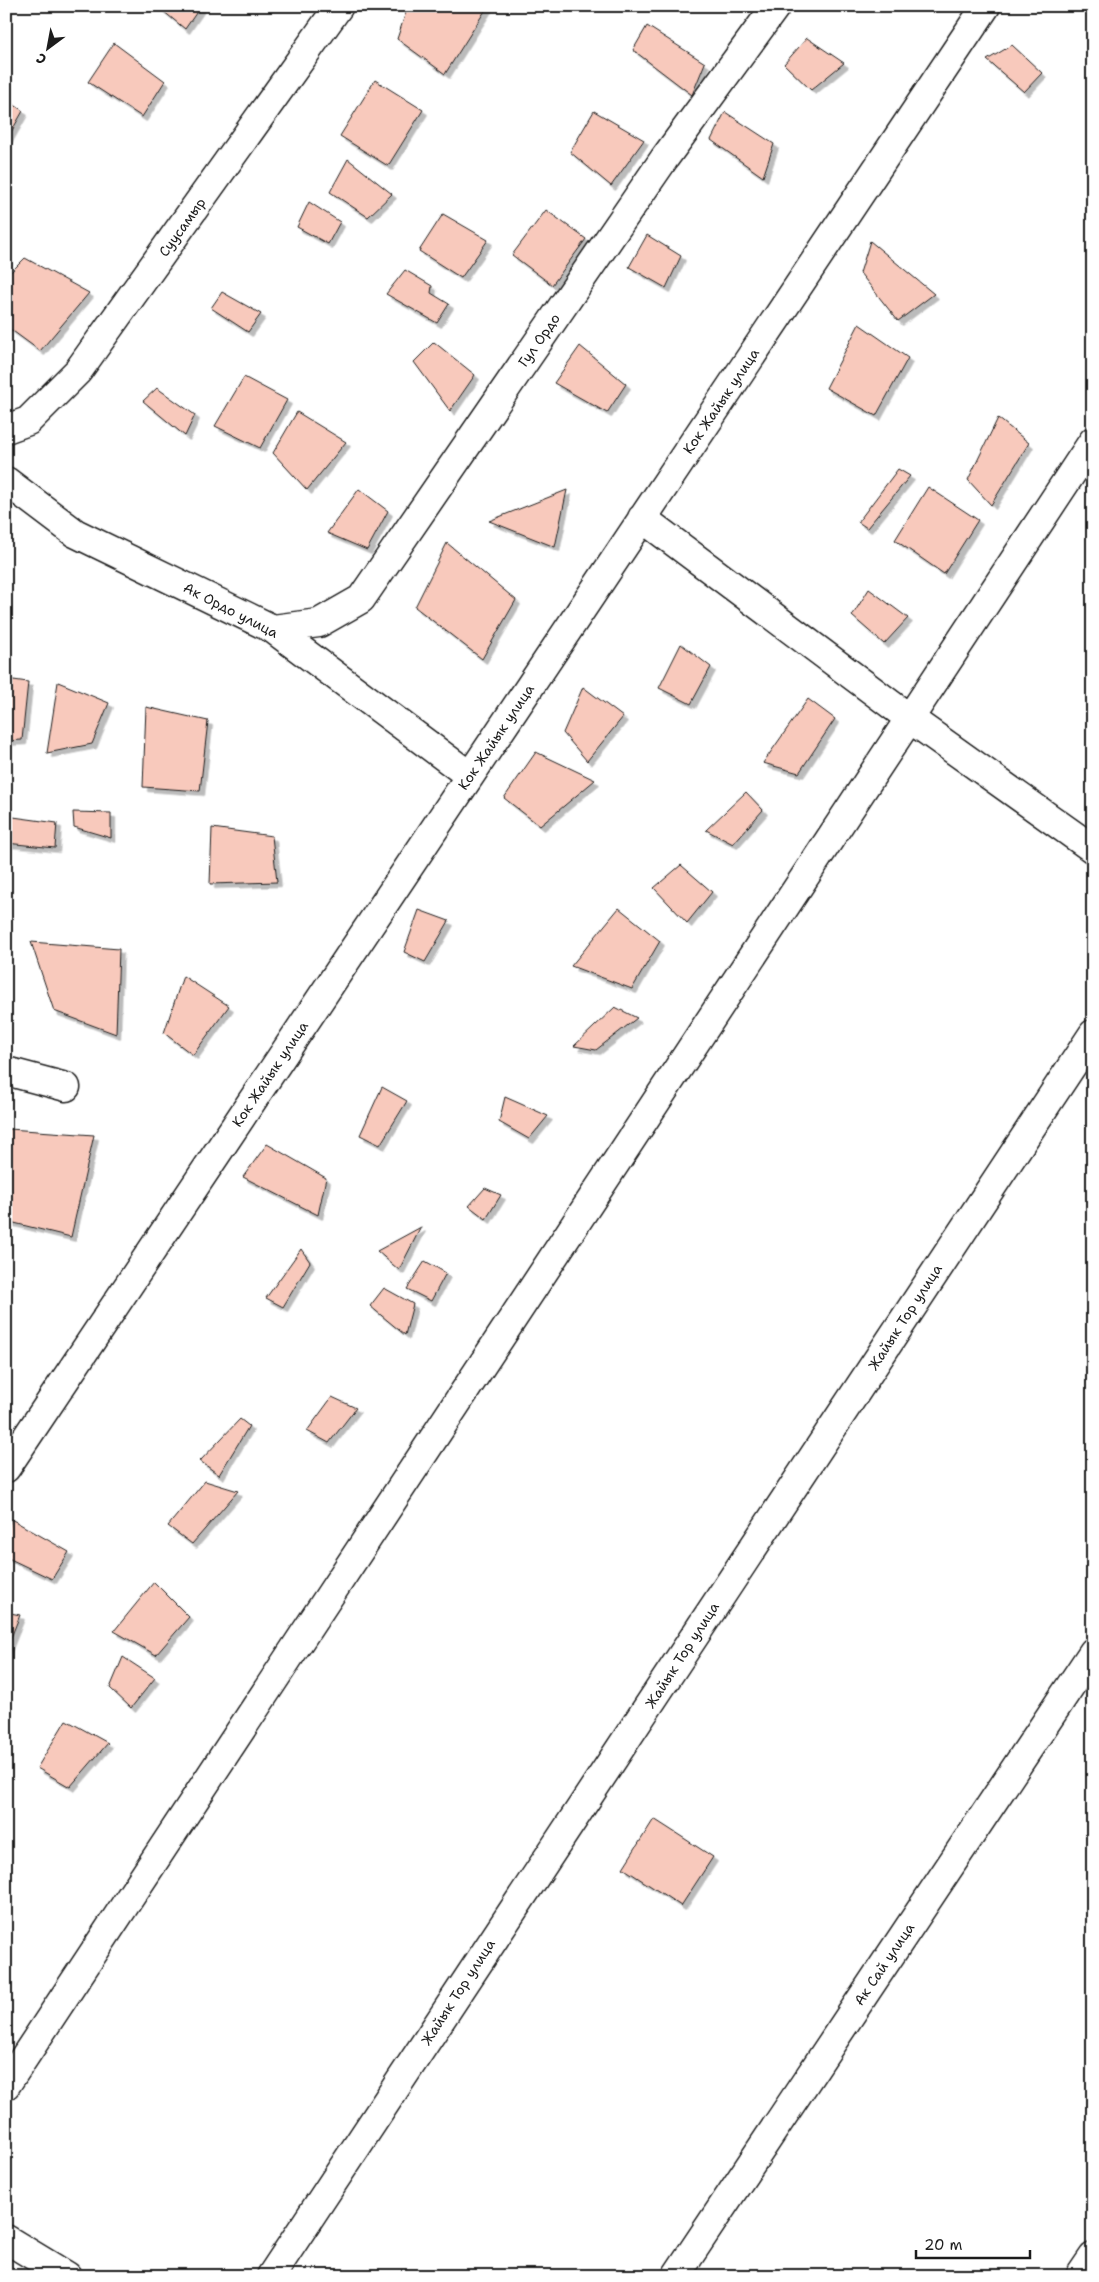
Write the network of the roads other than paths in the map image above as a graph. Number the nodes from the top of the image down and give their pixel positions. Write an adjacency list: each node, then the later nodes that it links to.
1 (339, 6): 4 (street, Суусамыр)
2 (776, 6): 8 (street, Гул Ордо)
3 (986, 6): 7 (street, Кок Жайык улица)
4 (6, 430)
5 (1093, 441): 9 (street)
6 (6, 480): 8 (street, Ак Ордо улица)
7 (642, 518): 9 (street); 10 (street, Кок Жайык улица)
8 (273, 629): 10 (street, Ак Ордо улица)
9 (909, 718): 11 (street); 17 (street)
10 (470, 776): 15 (street, Кок Жайык улица)
11 (1093, 849)
12 (1093, 1034): 21 (street, Жайык Тор улица)
13 (6, 1071): 14 (street)
14 (66, 1087)
15 (6, 1468)
16 (1093, 1652): 22 (street, Ак Сай улица)
17 (6, 2085)
18 (6, 2239): 20 (street)
19 (1093, 2257): 23 (street)
20 (67, 2276)
21 (271, 2276)
22 (676, 2276)
23 (1080, 2276)

